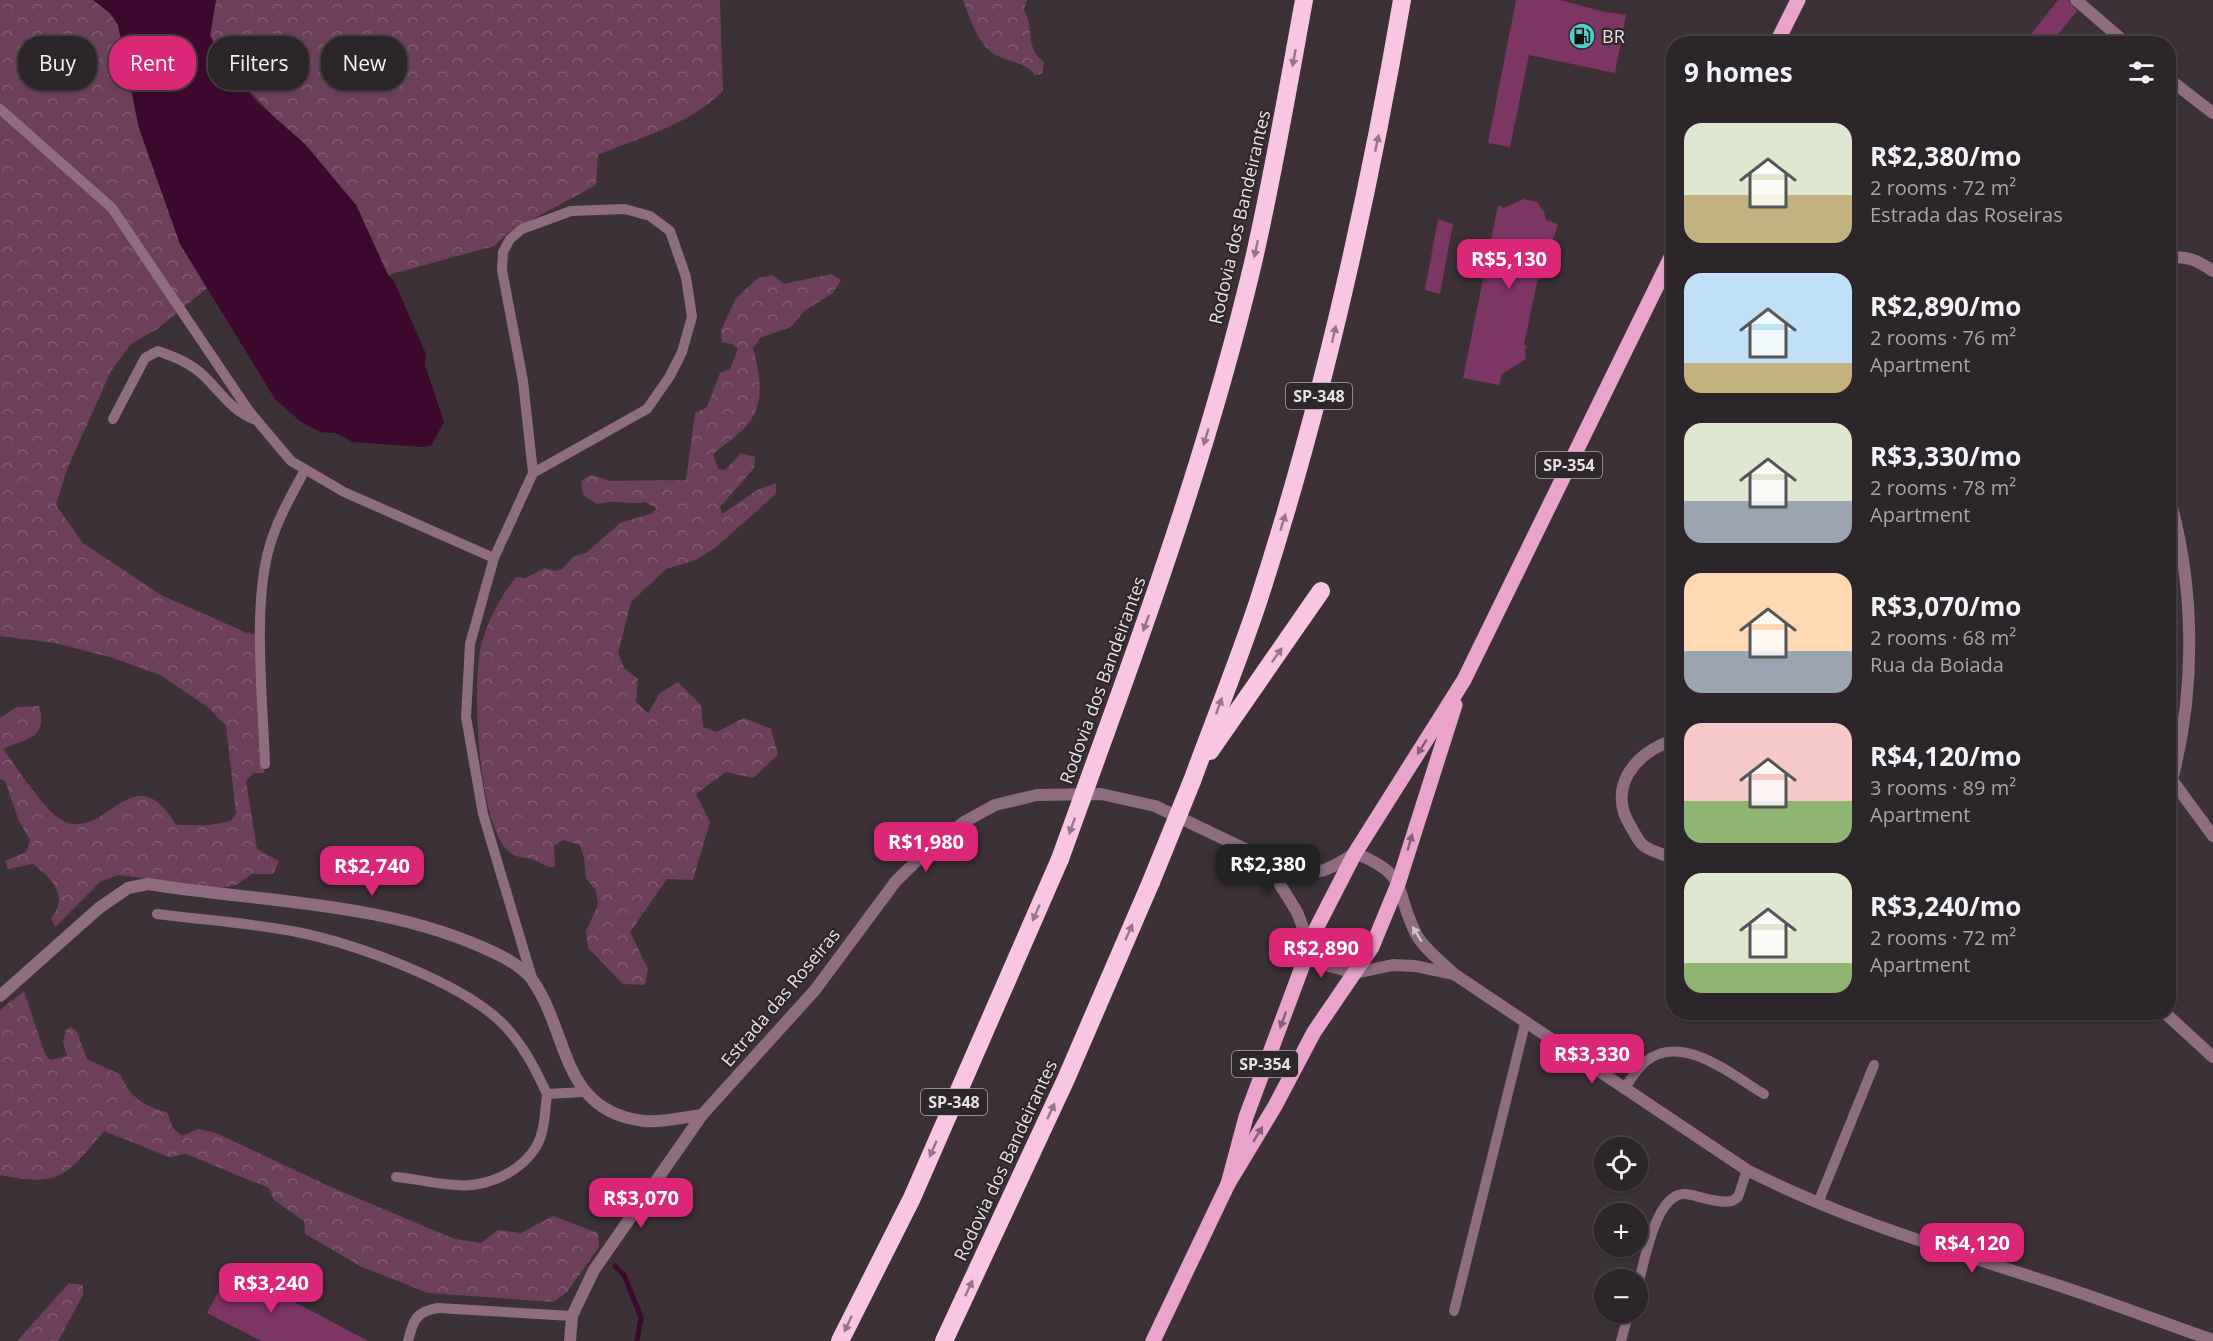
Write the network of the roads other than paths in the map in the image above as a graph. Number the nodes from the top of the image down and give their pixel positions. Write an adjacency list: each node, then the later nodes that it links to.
1 (1304, 0): 57 (highway, Rodovia dos Bandeirantes / SP-348, one-way to 57, bridge)
2 (1402, 0): 24 (highway, Rodovia dos Bandeirantes / SP-348, one-way to 2)
3 (1798, 0): 5 (main road)
4 (2076, 0): 6 (street)
5 (1780, 36)
6 (2118, 36)
7 (2176, 84): 9 (street)
8 (0, 109): 14 (lane)
9 (2213, 113)
10 (2176, 257): 12 (street)
11 (1666, 267): 20 (main road, SP-354)
12 (2213, 271)
13 (113, 419): 14 (lane)
14 (256, 420): 15 (lane)
15 (305, 470): 18 (lane); 23 (lane)
16 (532, 473): 16 (lane); 18 (lane)
17 (2176, 534): 22 (street)
18 (494, 558): 35 (lane)
19 (1322, 591): 24 (highway, one-way to 19)
20 (1464, 680): 28 (main road, SP-354, one-way to 28); 30 (main road, SP-354, one-way to 20)
21 (1666, 743): 29 (street)
22 (2176, 760)
23 (265, 764)
24 (1193, 776): 58 (highway, Rodovia dos Bandeirantes / SP-348, one-way to 24, bridge)
25 (2176, 786): 26 (street)
26 (2213, 836)
27 (1233, 841): 28 (street, Estrada das Roseiras); 32 (street, Estrada das Roseiras); 45 (street, Estrada das Roseiras)
28 (1355, 854): 30 (street); 32 (main road, SP-354)
29 (1666, 854)
30 (1398, 884): 33 (main road, SP-354); 34 (street, one-way to 30)
31 (157, 914): 43 (lane)
32 (1310, 945): 33 (street); 48 (main road, SP-354, one-way to 48)
33 (1356, 973): 34 (street); 48 (main road, SP-354, one-way to 33)
34 (1454, 974): 38 (street)
35 (532, 978): 36 (street); 42 (street)
36 (2, 993)
37 (2173, 1020): 39 (street)
38 (1525, 1024): 41 (street); 51 (lane)
39 (2213, 1057)
40 (1874, 1065): 49 (lane)
41 (1624, 1089): 44 (lane); 46 (street)
42 (584, 1092): 43 (lane); 45 (street)
43 (547, 1094): 47 (lane)
44 (1764, 1094)
45 (702, 1115): 52 (street, Estrada das Roseiras)
46 (1747, 1170): 49 (street); 50 (lane)
47 (396, 1177)
48 (1228, 1184): 59 (main road, SP-354)
49 (1818, 1203): 54 (street)
50 (1642, 1269)
51 (1454, 1311)
52 (572, 1316): 55 (lane); 56 (street)
53 (1626, 1323): 60 (lane)
54 (2213, 1340)
55 (408, 1341)
56 (570, 1341)
57 (840, 1341)
58 (944, 1341)
59 (1153, 1341)
60 (1621, 1341)

